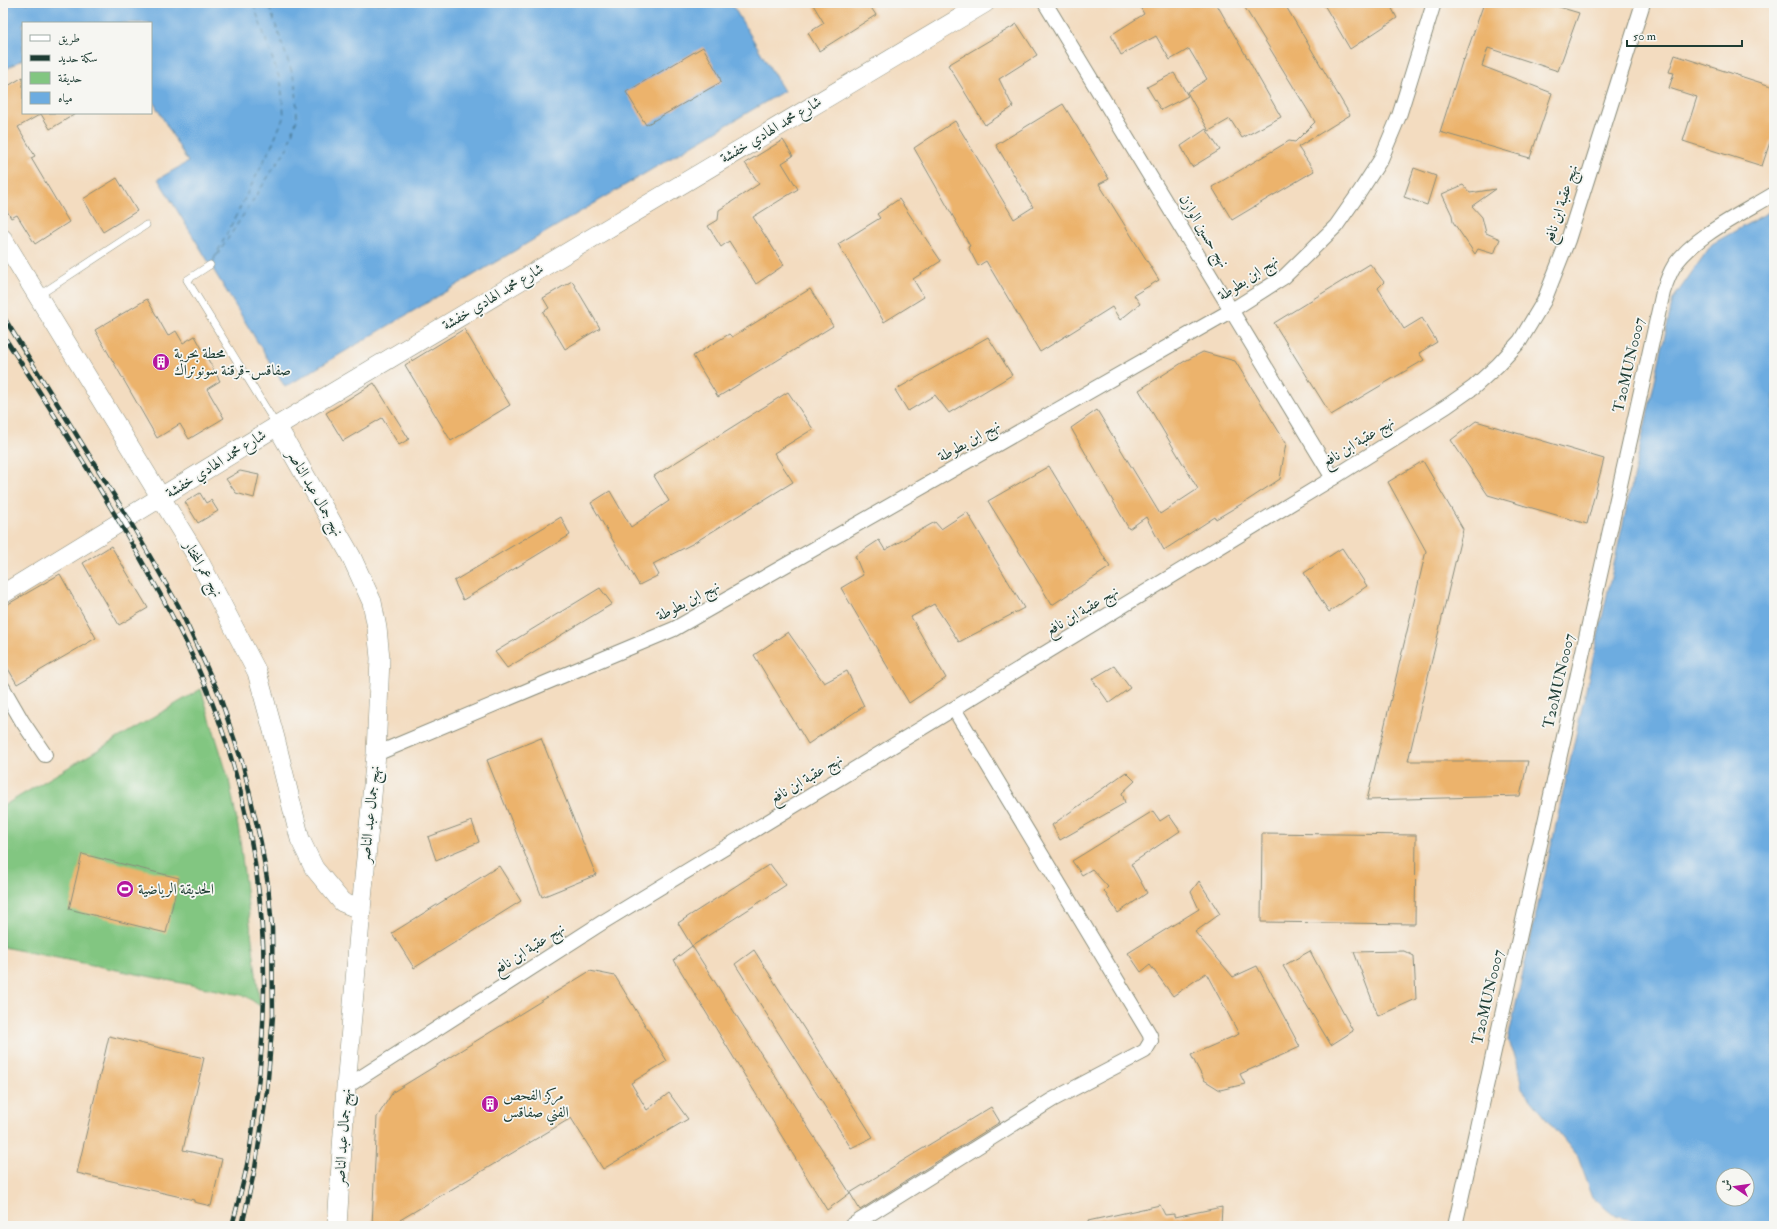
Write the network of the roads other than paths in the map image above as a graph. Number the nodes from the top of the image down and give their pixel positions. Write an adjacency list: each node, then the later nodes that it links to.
1 (985, 3): 11 (street, شارع محمد الهادي خفشة)
2 (1045, 3): 10 (street, نهج حسين الوازن)
3 (1434, 3): 10 (street, نهج ابن بطوطة)
4 (1642, 3): 12 (street, نهج عقبة ابن نافع)
5 (1774, 194): 23 (street, T20MUN0007)
6 (146, 225): 9 (lane)
7 (3, 239): 9 (street, نهج عمرالمختار)
8 (210, 265): 11 (lane)
9 (38, 296): 13 (street, نهج عمرالمختار)
10 (1232, 310): 12 (street, نهج حسين الوازن); 17 (street, نهج ابن بطوطة)
11 (277, 426): 13 (street, شارع محمد الهادي خفشة); 17 (street, نهج جمال عبد الناصر)
12 (1333, 478): 16 (street, نهج عقبة ابن نافع)
13 (160, 498): 14 (street, شارع محمد الهادي خفشة); 19 (street, نهج عمرالمختار)
14 (3, 594)
15 (3, 688): 18 (street)
16 (954, 709): 20 (street, نهج عقبة ابن نافع); 22 (street)
17 (376, 754): 19 (street, نهج جمال عبد الناصر)
18 (46, 755)
19 (361, 910): 20 (street, نهج جمال عبد الناصر)
20 (346, 1087): 21 (street, نهج جمال عبد الناصر)
21 (337, 1226)
22 (851, 1226)
23 (1455, 1226)

